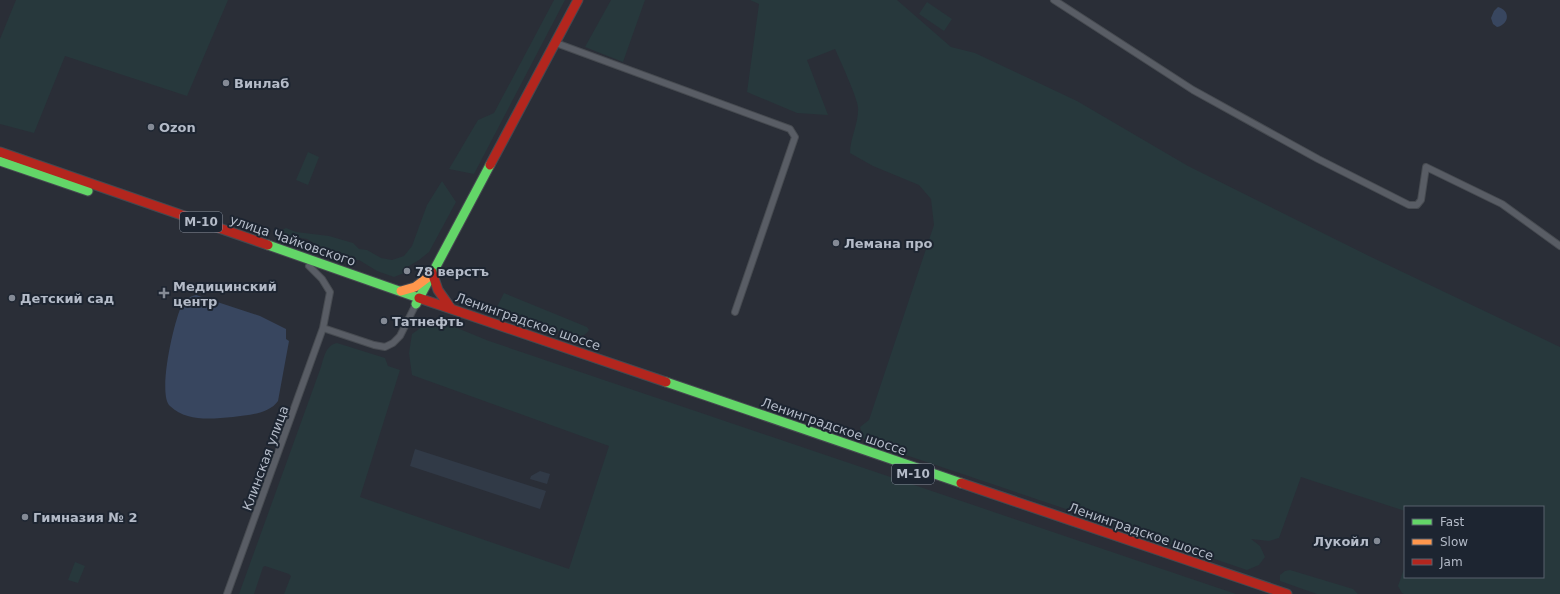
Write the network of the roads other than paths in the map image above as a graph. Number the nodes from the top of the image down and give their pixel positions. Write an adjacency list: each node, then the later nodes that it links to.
1 (578, 0): 3 (main road)
2 (1054, 0): 6 (street)
3 (556, 43): 8 (main road); 12 (street)
4 (0, 152): 9 (main road, улица Чайковского / М-10)
5 (0, 161): 7 (main road, улица Чайковского / М-10)
6 (1560, 246)
7 (309, 266): 10 (main road, улица Чайковского / М-10); 13 (street, Клинская улица)
8 (432, 272): 9 (main road); 10 (main road); 11 (main road)
9 (401, 291): 10 (main road, улица Чайковского / М-10)
10 (418, 301): 11 (main road, Ленинградское шоссе / М-10); 13 (street); 15 (main road, Ленинградское шоссе / М-10)
11 (450, 308): 16 (main road, Ленинградское шоссе / М-10)
12 (735, 312)
13 (323, 328): 14 (street, Клинская улица)
14 (227, 594)
15 (1267, 594)
16 (1287, 594)

